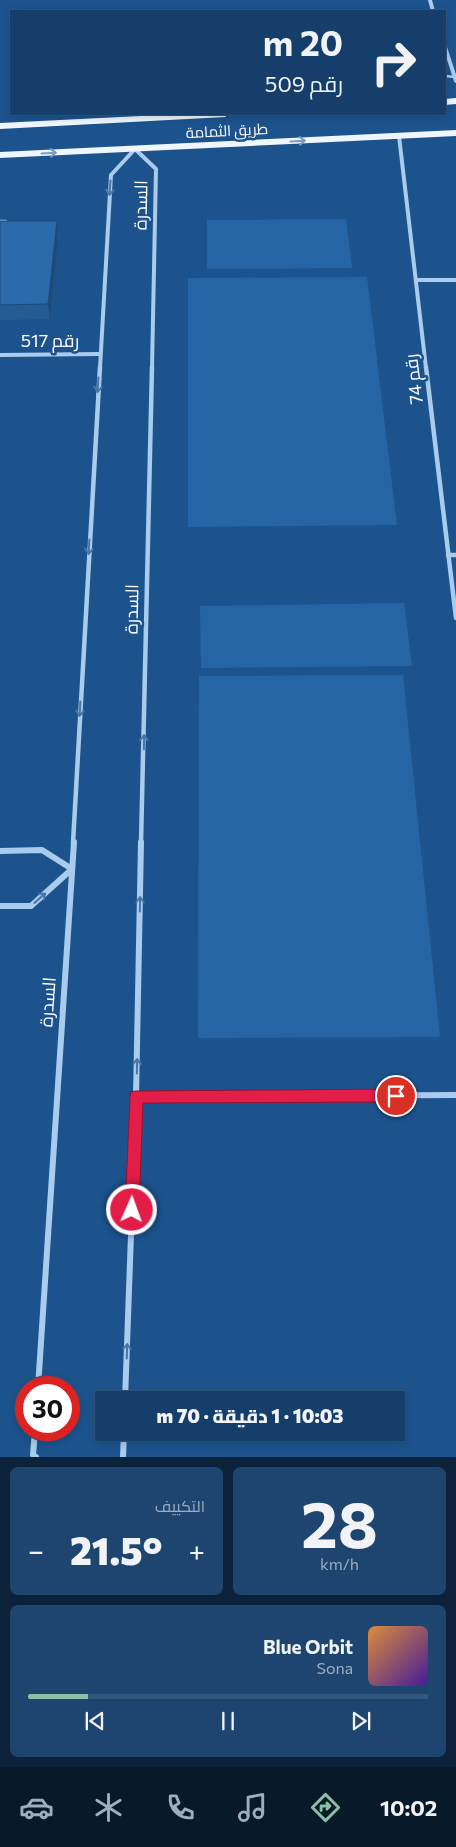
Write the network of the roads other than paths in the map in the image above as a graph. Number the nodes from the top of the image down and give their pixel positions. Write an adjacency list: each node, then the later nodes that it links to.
1 (446, 50): 2 (street)
2 (455, 79)
3 (195, 115): 4 (main road, طريق الثمامة)
4 (0, 126)
5 (456, 133): 6 (main road, طريق الثمامة)
6 (399, 136): 7 (main road, طريق الثمامة, one-way to 6); 11 (street, رقم 74)
7 (136, 149): 8 (main road, طريق الثمامة, one-way to 7); 13 (street, السدرة, one-way to 13); 22 (street, السدرة, one-way to 7)
8 (0, 155)
9 (0, 221): 10 (lane)
10 (6, 221)
11 (416, 280): 12 (street); 15 (street, رقم 74)
12 (456, 280)
13 (100, 354): 14 (street, رقم 517); 19 (street, السدرة, one-way to 19)
14 (0, 355)
15 (448, 555): 16 (street); 17 (street, رقم 74)
16 (456, 555)
17 (456, 618)
18 (0, 851): 19 (street)
19 (72, 869): 20 (street, one-way to 19); 23 (street, السدرة)
20 (0, 906)
21 (456, 1095): 22 (street)
22 (136, 1097): 24 (street, السدرة, one-way to 22)
23 (39, 1376)
24 (125, 1391)
25 (34, 1441): 27 (street)
26 (124, 1441): 28 (street)
27 (36, 1457)
28 (123, 1457)

